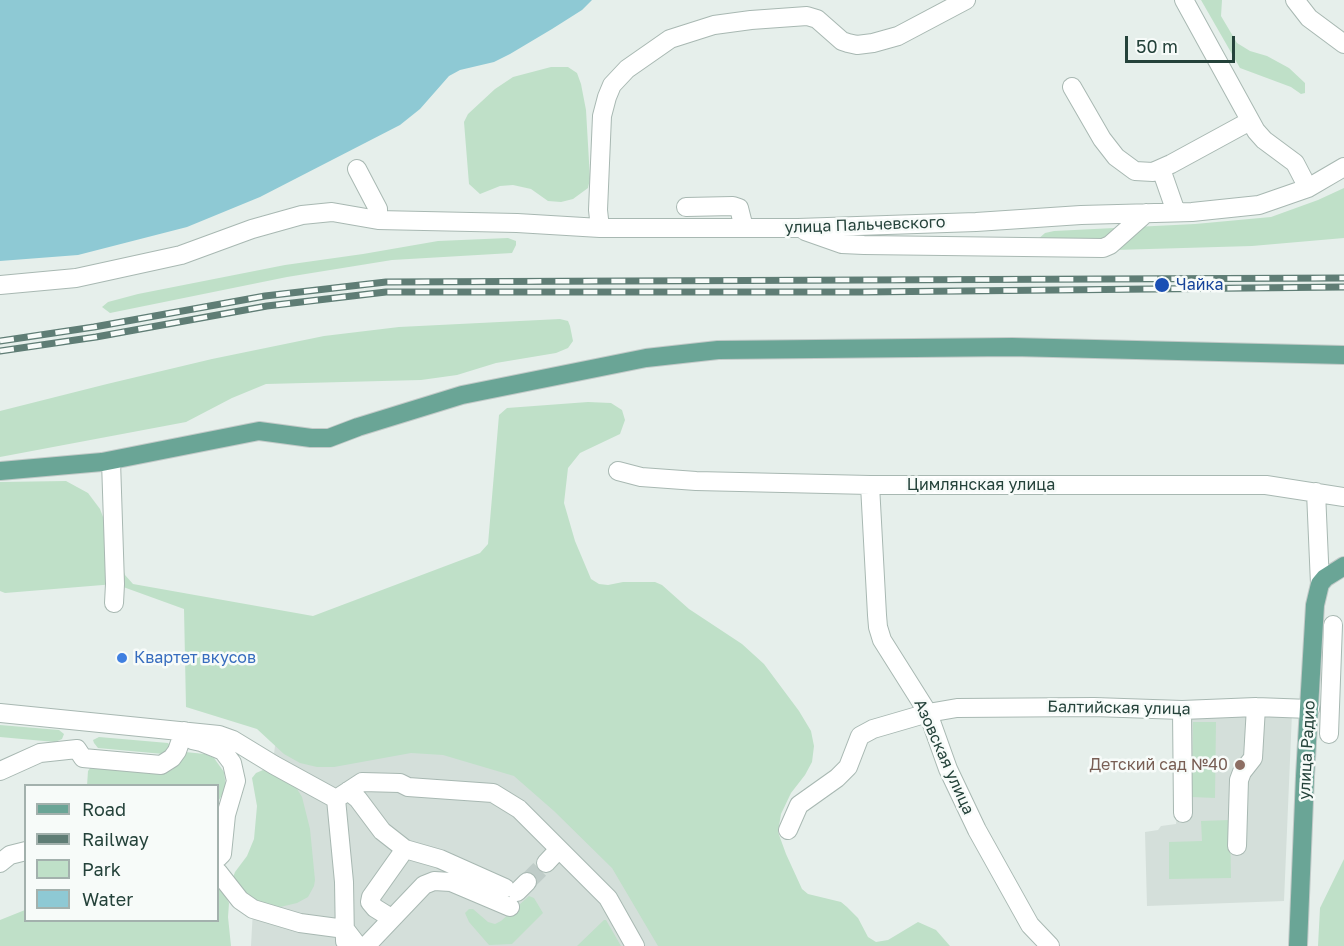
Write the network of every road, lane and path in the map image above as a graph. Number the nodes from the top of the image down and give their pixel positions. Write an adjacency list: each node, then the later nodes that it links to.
1 (966, 0): 15 (street)
2 (1184, 0): 6 (street)
3 (1295, 0): 4 (street)
4 (1344, 44)
5 (1072, 87): 9 (street)
6 (1250, 121): 9 (street); 10 (street)
7 (1344, 167): 10 (street, улица Пальчевского)
8 (357, 169): 14 (street)
9 (1161, 169): 12 (street)
10 (1308, 188): 12 (street, улица Пальчевского)
11 (686, 207): 16 (street)
12 (1176, 212): 13 (street, улица Пальчевского)
13 (1146, 213): 17 (street, улица Пальчевского); 17 (street)
14 (378, 220): 15 (street, улица Пальчевского); 18 (street, улица Пальчевского)
15 (600, 228): 16 (street, улица Пальчевского)
16 (744, 228): 17 (street, улица Пальчевского)
17 (798, 228)
18 (0, 285)
19 (1344, 356): 20 (main road)
20 (111, 460): 21 (main road); 28 (street)
21 (0, 471)
22 (618, 471): 23 (street, Цимлянская улица)
23 (870, 485): 24 (street, Цимлянская улица); 35 (street, Азовская улица)
24 (1316, 492): 25 (street, Цимлянская улица); 27 (street)
25 (1344, 497)
26 (1343, 568): 27 (main road)
27 (1320, 584): 29 (main road, улица Радио)
28 (114, 603)
29 (1314, 622): 30 (street); 32 (main road, улица Радио)
30 (1338, 623): 36 (street)
31 (1256, 707): 32 (street, Балтийская улица); 33 (street, Балтийская улица); 42 (street)
32 (1310, 709): 56 (main road, улица Радио)
33 (1182, 710): 35 (street, Балтийская улица); 40 (street)
34 (0, 712): 37 (street)
35 (928, 713): 41 (street, Балтийская улица); 55 (street, Азовская улица)
36 (1329, 734)
37 (183, 735): 38 (street); 39 (street); 46 (street)
38 (0, 771)
39 (342, 795): 43 (street); 44 (street); 51 (street)
40 (1183, 813)
41 (788, 830)
42 (1238, 846)
43 (405, 849): 50 (street); 50 (street)
44 (559, 849): 48 (street); 54 (street)
45 (24, 852): 47 (street)
46 (219, 857)
47 (0, 863)
48 (546, 863)
49 (219, 873): 51 (street)
50 (391, 918): 53 (street)
51 (345, 937): 52 (street)
52 (358, 946)
53 (366, 946)
54 (635, 946)
55 (1050, 946)
56 (1298, 946)

